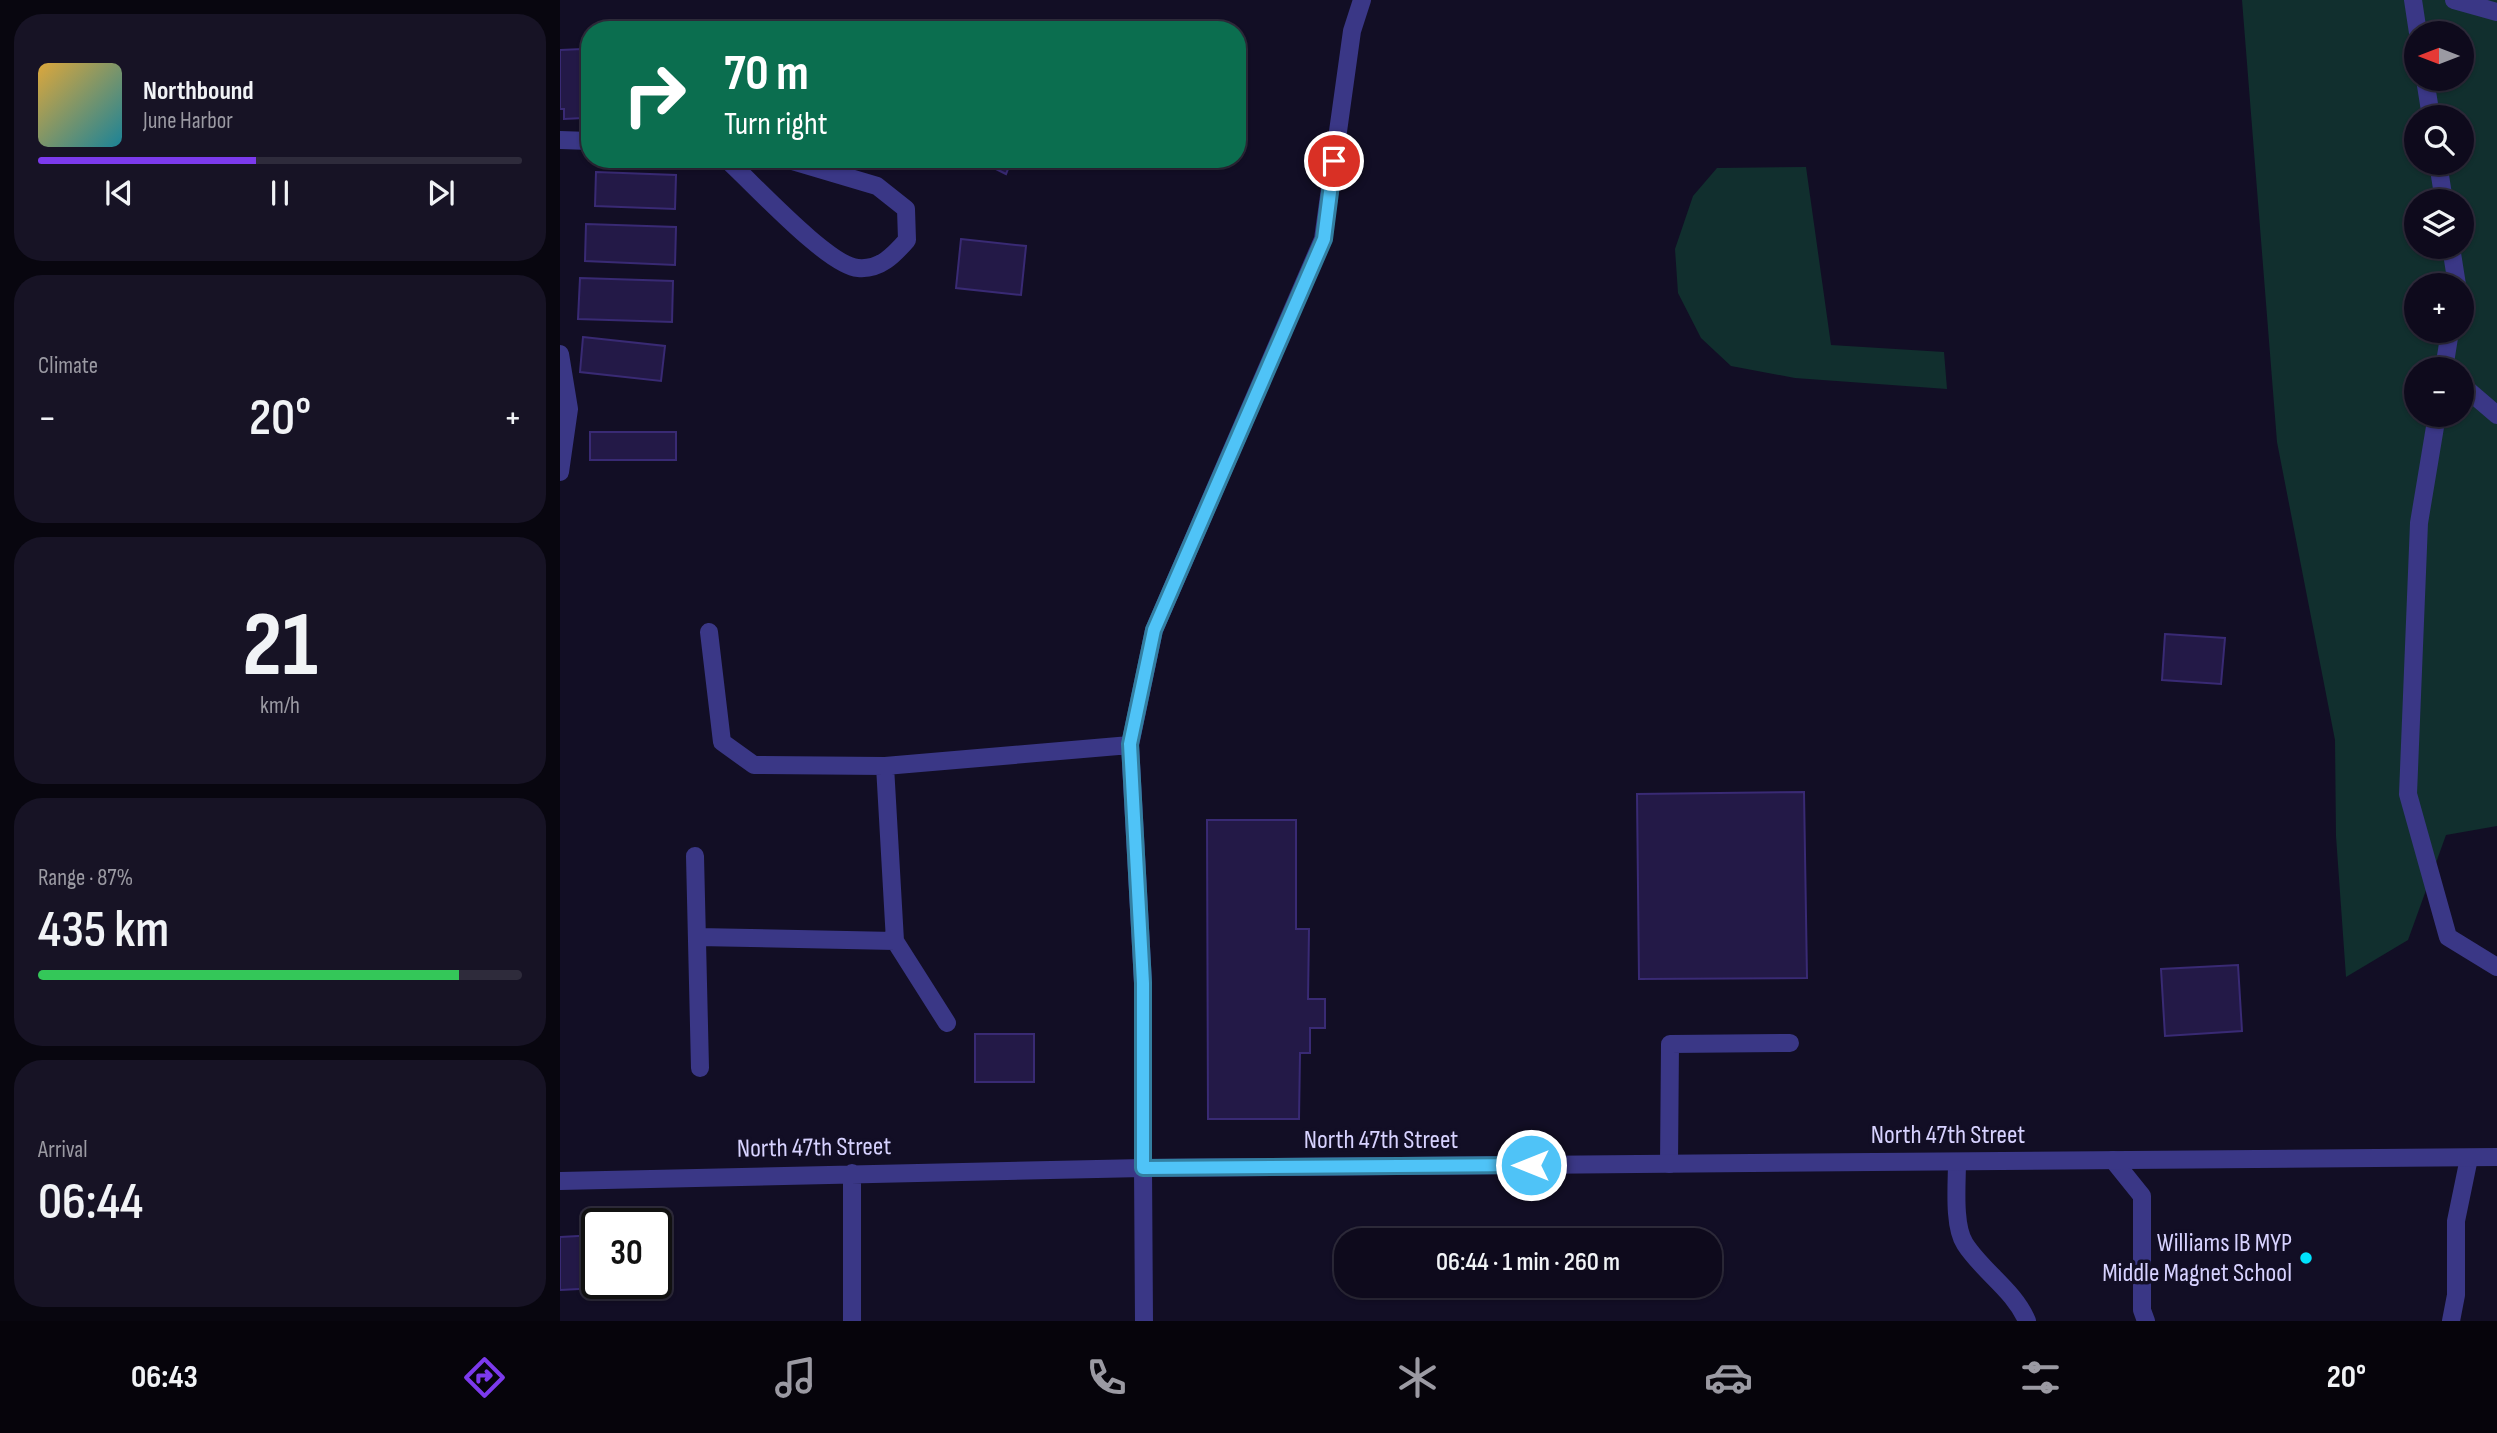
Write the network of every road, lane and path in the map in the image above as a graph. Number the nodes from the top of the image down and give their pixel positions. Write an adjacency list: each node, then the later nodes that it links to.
1 (1362, 0): 16 (street)
2 (2413, 0): 5 (street)
3 (2454, 0): 4 (street)
4 (2497, 12)
5 (2416, 21)
6 (560, 140): 7 (street)
7 (581, 141)
8 (735, 168): 9 (street)
9 (816, 168)
10 (560, 354): 14 (street)
11 (2474, 395): 12 (street)
12 (2497, 415)
13 (2435, 427): 21 (street)
14 (561, 469)
15 (709, 632): 17 (street)
16 (1130, 744): 17 (street); 30 (street)
17 (885, 766): 20 (street)
18 (695, 856): 19 (street)
19 (698, 937): 20 (street); 24 (street)
20 (895, 941): 22 (street)
21 (2497, 967)
22 (947, 1023)
23 (1790, 1044): 29 (street)
24 (700, 1068)
25 (2497, 1157): 26 (street, North 47th Street)
26 (2469, 1158): 27 (street, North 47th Street); 37 (street)
27 (2113, 1160): 28 (street, North 47th Street); 36 (street)
28 (1957, 1161): 29 (street, North 47th Street); 35 (street)
29 (1669, 1164): 30 (street, North 47th Street)
30 (1143, 1168): 31 (street, North 47th Street); 34 (street)
31 (852, 1172): 32 (street, North 47th Street); 33 (street)
32 (560, 1181)
33 (852, 1321)
34 (1144, 1321)
35 (2027, 1321)
36 (2146, 1321)
37 (2451, 1321)

